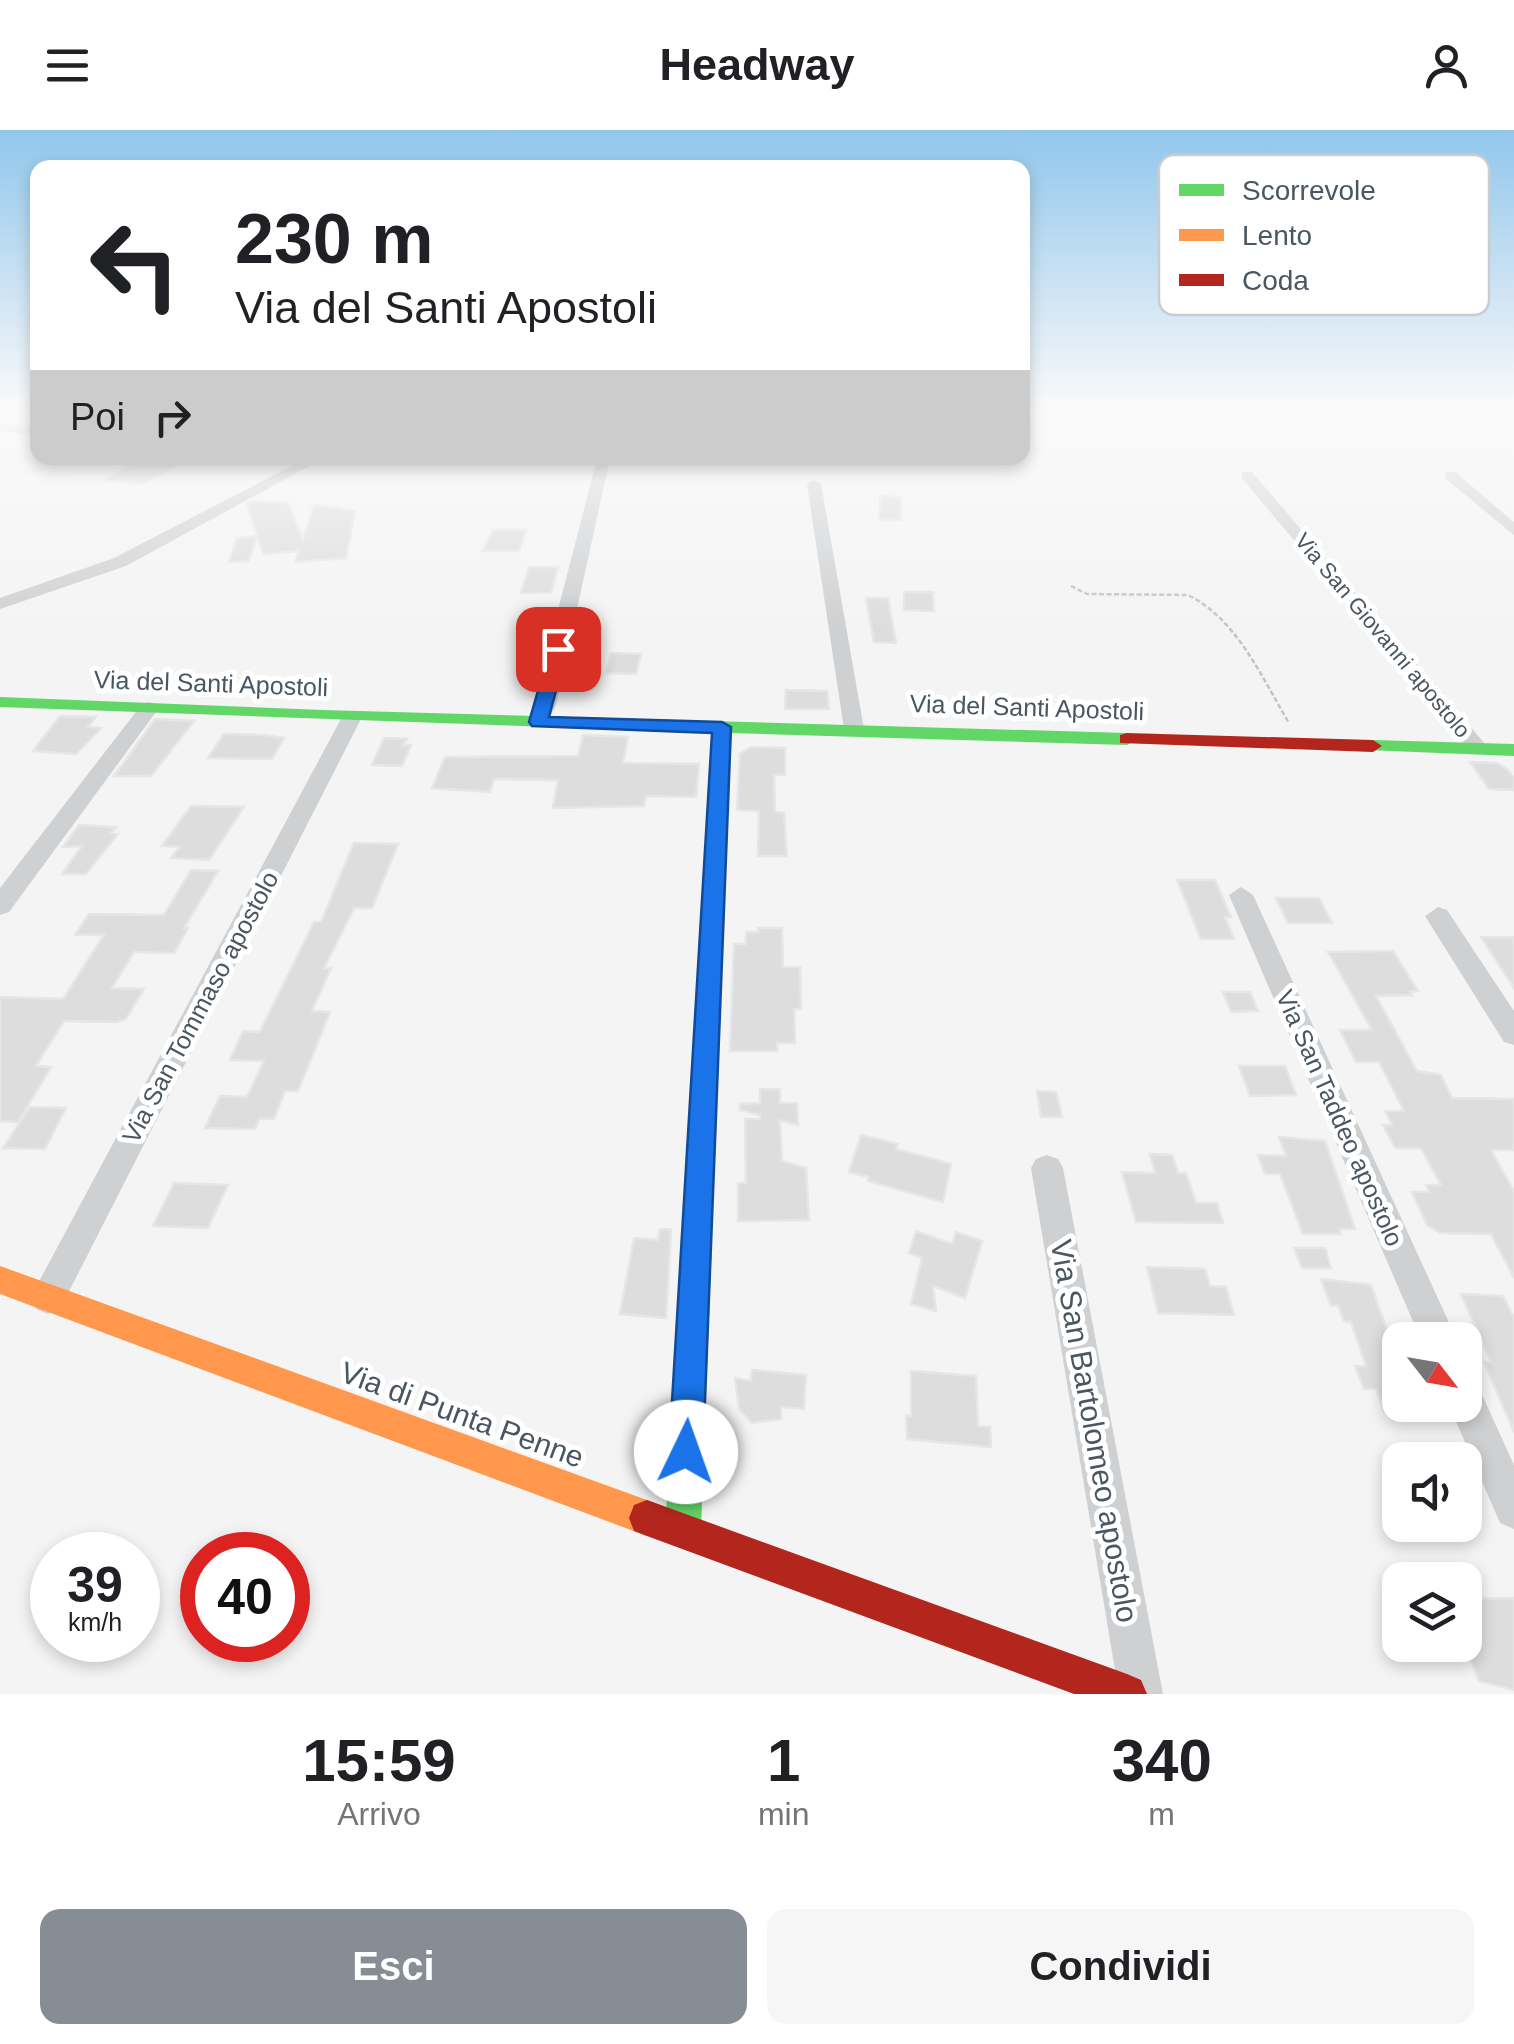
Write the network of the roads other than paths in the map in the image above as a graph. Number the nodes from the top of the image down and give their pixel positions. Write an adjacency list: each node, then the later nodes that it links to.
1 (273, 481): 7 (street)
2 (599, 481): 11 (street)
3 (1252, 481): 14 (street, Via San Giovanni apostolo)
4 (1456, 481): 6 (street)
5 (814, 484): 13 (street)
6 (1514, 530)
7 (0, 604)
8 (0, 702): 9 (street, Via del Santi Apostoli)
9 (149, 708): 10 (street, Via del Santi Apostoli); 17 (street)
10 (352, 717): 11 (street, Via del Santi Apostoli); 22 (street, Via San Tommaso apostolo)
11 (539, 722): 12 (street, Via del Santi Apostoli)
12 (722, 727): 13 (street, Via del Santi Apostoli); 26 (street)
13 (854, 729): 14 (street, Via del Santi Apostoli)
14 (1479, 749): 15 (street, Via del Santi Apostoli)
15 (1514, 750)
16 (1241, 895): 23 (street, Via San Taddeo apostolo)
17 (0, 906)
18 (1438, 916): 19 (street)
19 (1514, 1034)
20 (1047, 1168): 28 (street, Via San Bartolomeo apostolo)
21 (0, 1280): 22 (street, Via di Punta Penne)
22 (48, 1298): 26 (street, Via di Punta Penne)
23 (1431, 1322)
24 (1476, 1422): 25 (street)
25 (1514, 1509)
26 (682, 1528): 27 (street, Via di Punta Penne)
27 (1128, 1694)
28 (1140, 1694)

